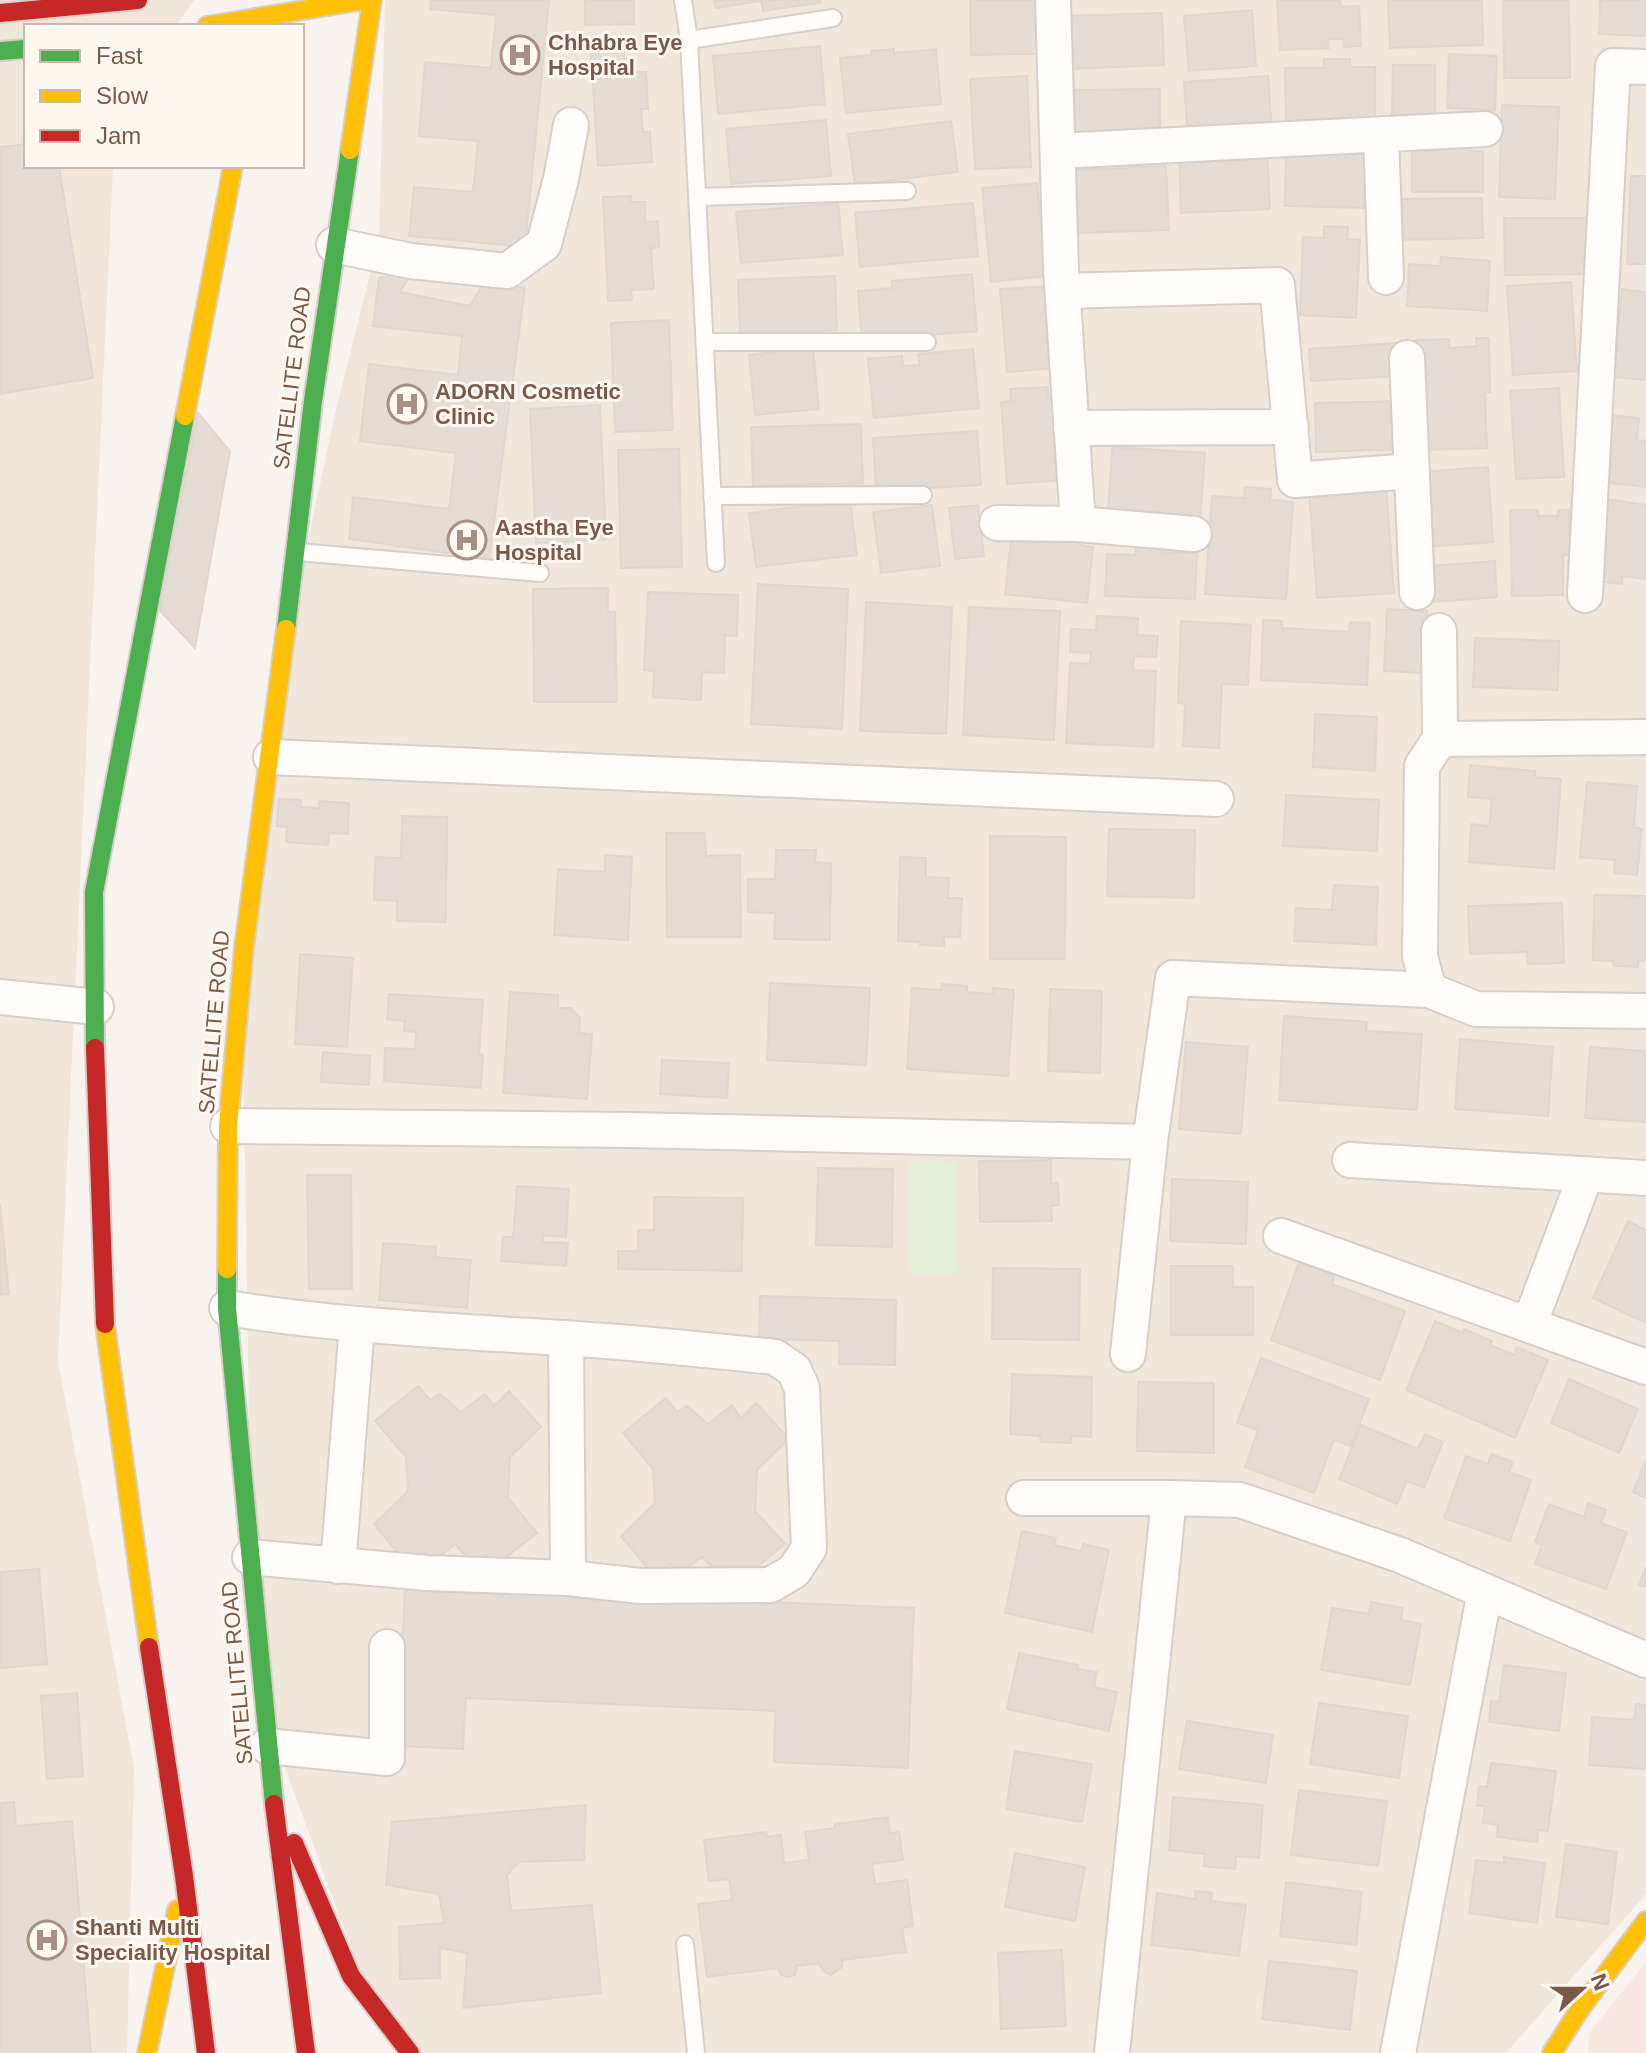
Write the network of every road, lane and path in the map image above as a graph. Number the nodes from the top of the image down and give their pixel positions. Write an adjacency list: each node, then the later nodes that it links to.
1 (138, 0): 7 (main road)
2 (364, 0): 8 (main road)
3 (372, 0): 22 (main road, SATELLITE ROAD)
4 (683, 0): 11 (lane)
5 (1053, 0): 6 (street); 18 (street)
6 (1062, 0)
7 (0, 13)
8 (261, 14): 10 (main road)
9 (833, 18): 11 (lane)
10 (216, 24)
11 (689, 40): 21 (lane)
12 (24, 49): 13 (main road)
13 (0, 51)
14 (1646, 67): 40 (street)
15 (571, 125): 22 (street)
16 (1485, 129): 17 (street)
17 (1381, 134): 18 (street); 23 (street)
18 (1058, 151): 24 (street)
19 (233, 168): 48 (main road)
20 (907, 191): 21 (lane)
21 (697, 197): 25 (lane)
22 (334, 245): 36 (main road, SATELLITE ROAD)
23 (1386, 277)
24 (1063, 291): 28 (street); 29 (street)
25 (704, 342): 26 (lane); 32 (lane)
26 (927, 342)
27 (1407, 358): 30 (street)
28 (1291, 427): 29 (street); 30 (street)
29 (1071, 428): 34 (street)
30 (1412, 471): 39 (street)
31 (923, 495): 32 (lane)
32 (712, 496): 37 (lane)
33 (997, 523): 34 (street)
34 (1078, 524): 35 (street)
35 (1194, 534)
36 (295, 551): 38 (lane); 44 (main road, SATELLITE ROAD)
37 (716, 563)
38 (540, 573)
39 (1417, 592)
40 (1585, 595)
41 (1439, 631): 43 (street)
42 (1646, 737): 43 (street)
43 (1440, 739): 46 (street)
44 (271, 757): 45 (street); 50 (main road, SATELLITE ROAD)
45 (1216, 799)
46 (1429, 990): 49 (street); 51 (street)
47 (0, 997): 48 (street)
48 (96, 1007): 72 (main road)
49 (1646, 1011)
50 (228, 1126): 51 (street); 56 (main road, SATELLITE ROAD)
51 (1150, 1142): 60 (street)
52 (1350, 1160): 53 (street)
53 (1586, 1174): 54 (street); 58 (street)
54 (1646, 1178)
55 (1281, 1236): 58 (street)
56 (227, 1308): 57 (street); 64 (main road, SATELLITE ROAD)
57 (357, 1325): 59 (street); 65 (street)
58 (1529, 1325): 61 (street)
59 (566, 1338): 66 (street); 66 (street)
60 (1128, 1354)
61 (1646, 1367)
62 (1024, 1498): 63 (street)
63 (1169, 1498): 67 (street); 80 (street)
64 (250, 1557): 65 (street); 70 (main road, SATELLITE ROAD)
65 (338, 1566): 66 (street)
66 (568, 1578)
67 (1485, 1591): 69 (street); 81 (street)
68 (387, 1647): 70 (street)
69 (1646, 1660)
70 (267, 1746): 71 (main road, SATELLITE ROAD)
71 (271, 1781): 77 (main road, SATELLITE ROAD); 78 (main road)
72 (184, 1876): 75 (main road); 76 (main road)
73 (1646, 1921): 82 (main road)
74 (685, 1944): 79 (lane)
75 (147, 2053)
76 (206, 2053)
77 (306, 2053)
78 (410, 2053)
79 (696, 2053)
80 (1112, 2053)
81 (1398, 2053)
82 (1552, 2053)

